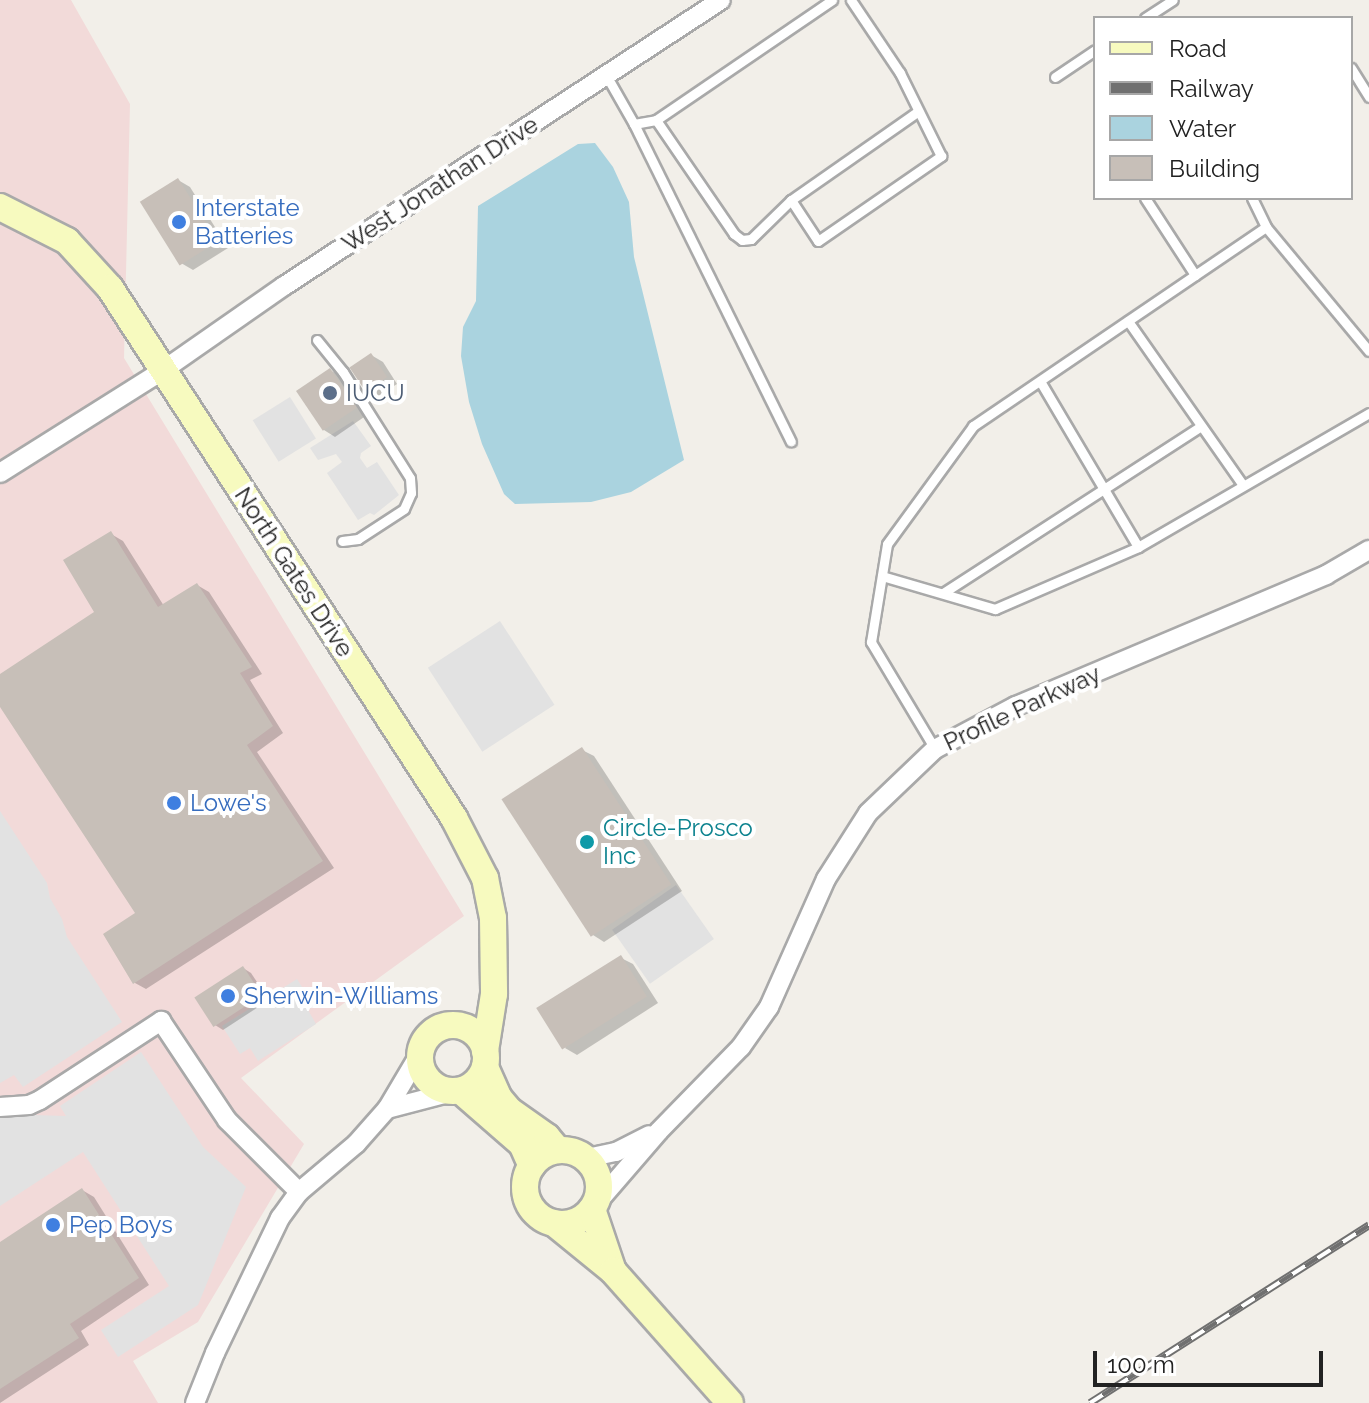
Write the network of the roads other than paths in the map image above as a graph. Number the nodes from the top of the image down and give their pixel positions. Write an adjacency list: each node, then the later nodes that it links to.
1 (721, 0): 8 (street, West Jonathan Drive)
2 (832, 0): 12 (lane)
3 (851, 0): 11 (lane)
4 (1173, 0): 5 (lane)
5 (1148, 16)
6 (1093, 51): 9 (lane)
7 (1353, 71): 10 (lane)
8 (606, 75): 13 (lane); 23 (street, West Jonathan Drive)
9 (1055, 77)
10 (1369, 97)
11 (917, 112): 14 (lane); 14 (lane)
12 (656, 120): 13 (lane); 14 (lane)
13 (634, 124): 27 (lane)
14 (791, 200)
15 (1146, 200): 19 (lane)
16 (1253, 200): 18 (lane)
17 (0, 207): 23 (street, North Gates Drive)
18 (1266, 227): 19 (lane); 22 (lane)
19 (1195, 275): 20 (lane)
20 (1128, 321): 24 (lane); 26 (lane)
21 (317, 340): 31 (lane)
22 (1369, 351)
23 (162, 371): 28 (street, West Jonathan Drive); 37 (street, North Gates Drive)
24 (1040, 381): 30 (lane); 34 (lane)
25 (1369, 413): 29 (lane)
26 (1201, 426): 29 (lane); 30 (lane)
27 (791, 441)
28 (0, 473)
29 (1242, 484): 32 (lane)
30 (1104, 489): 32 (lane); 35 (lane)
31 (342, 541)
32 (1138, 547): 35 (lane)
33 (1369, 550): 36 (street, Profile Parkway)
34 (882, 576): 35 (lane); 36 (lane)
35 (943, 593)
36 (935, 749): 44 (street, Profile Parkway)
37 (494, 994): 38 (street); 40 (street, North Gates Drive)
38 (452, 1025): 39 (street); 40 (street)
39 (419, 1055): 41 (street); 43 (street)
40 (485, 1059): 41 (street); 45 (street)
41 (457, 1091): 43 (street); 47 (street)
42 (0, 1107): 48 (street)
43 (387, 1109): 48 (street)
44 (659, 1131): 46 (street, Profile Parkway); 49 (street, Profile Parkway)
45 (558, 1150): 46 (street); 47 (street)
46 (587, 1158): 49 (street)
47 (532, 1166): 50 (street)
48 (299, 1192): 52 (street)
49 (594, 1206): 50 (street); 51 (street)
50 (554, 1223): 51 (street)
51 (613, 1271): 53 (street)
52 (195, 1403)
53 (730, 1403)

